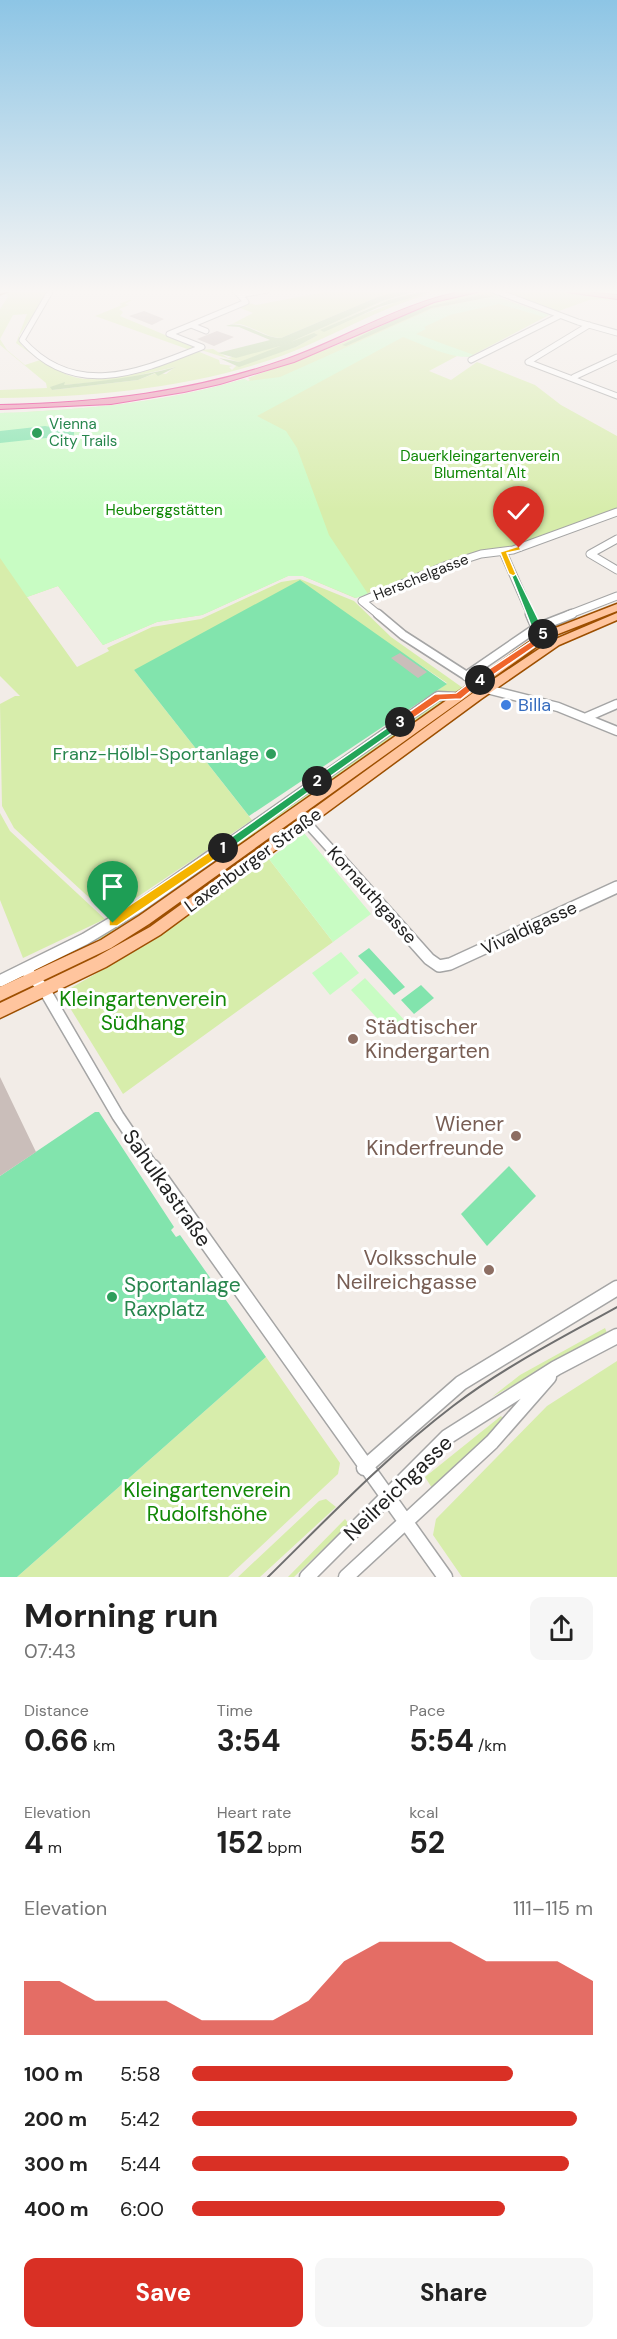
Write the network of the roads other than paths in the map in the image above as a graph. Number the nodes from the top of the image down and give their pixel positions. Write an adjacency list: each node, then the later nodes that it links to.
1 (54, 364): 2 (street)
2 (162, 364)
3 (264, 364): 9 (highway)
4 (279, 364): 9 (highway)
5 (533, 364): 7 (street)
6 (603, 364): 7 (street)
7 (574, 377): 8 (street)
8 (617, 396)
9 (0, 405)
10 (617, 512): 12 (street, Herschelgasse)
11 (617, 539): 13 (street)
12 (503, 552): 17 (street); 19 (street, Herschelgasse)
13 (617, 570)
14 (617, 596): 17 (street, Laxenburger Straße)
15 (617, 607): 18 (main road, Laxenburger Straße)
16 (617, 616): 19 (main road, Laxenburger Straße)
17 (536, 628): 18 (street); 19 (street, Laxenburger Straße)
18 (546, 636): 19 (main road, Laxenburger Straße)
19 (476, 683): 21 (street); 23 (main road, Laxenburger Straße); 26 (main road, Laxenburger Straße)
20 (617, 704): 21 (street)
21 (587, 717): 22 (street)
22 (617, 731)
23 (306, 822): 25 (street, Kornauthgasse); 26 (main road, Laxenburger Straße)
24 (617, 887): 25 (street, Vivaldigasse)
25 (440, 966)
26 (34, 979): 27 (street, Laxenburger Straße); 28 (main road, Laxenburger Straße); 29 (main road, Laxenburger Straße); 33 (street, Sahulkastraße)
27 (0, 981)
28 (0, 994)
29 (0, 1011)
30 (617, 1288): 33 (street, Neilreichgasse)
31 (617, 1336): 32 (street, Neilreichgasse)
32 (556, 1368): 34 (street, Neilreichgasse); 35 (street, Neilreichgasse)
33 (364, 1468): 34 (street, Sahulkastraße)
34 (387, 1497): 35 (street, Sahulkastraße); 36 (street, Neilreichgasse)
35 (405, 1521): 37 (street, Neilreichgasse); 38 (street, Sahulkastraße)
36 (307, 1577)
37 (346, 1577)
38 (445, 1577)

